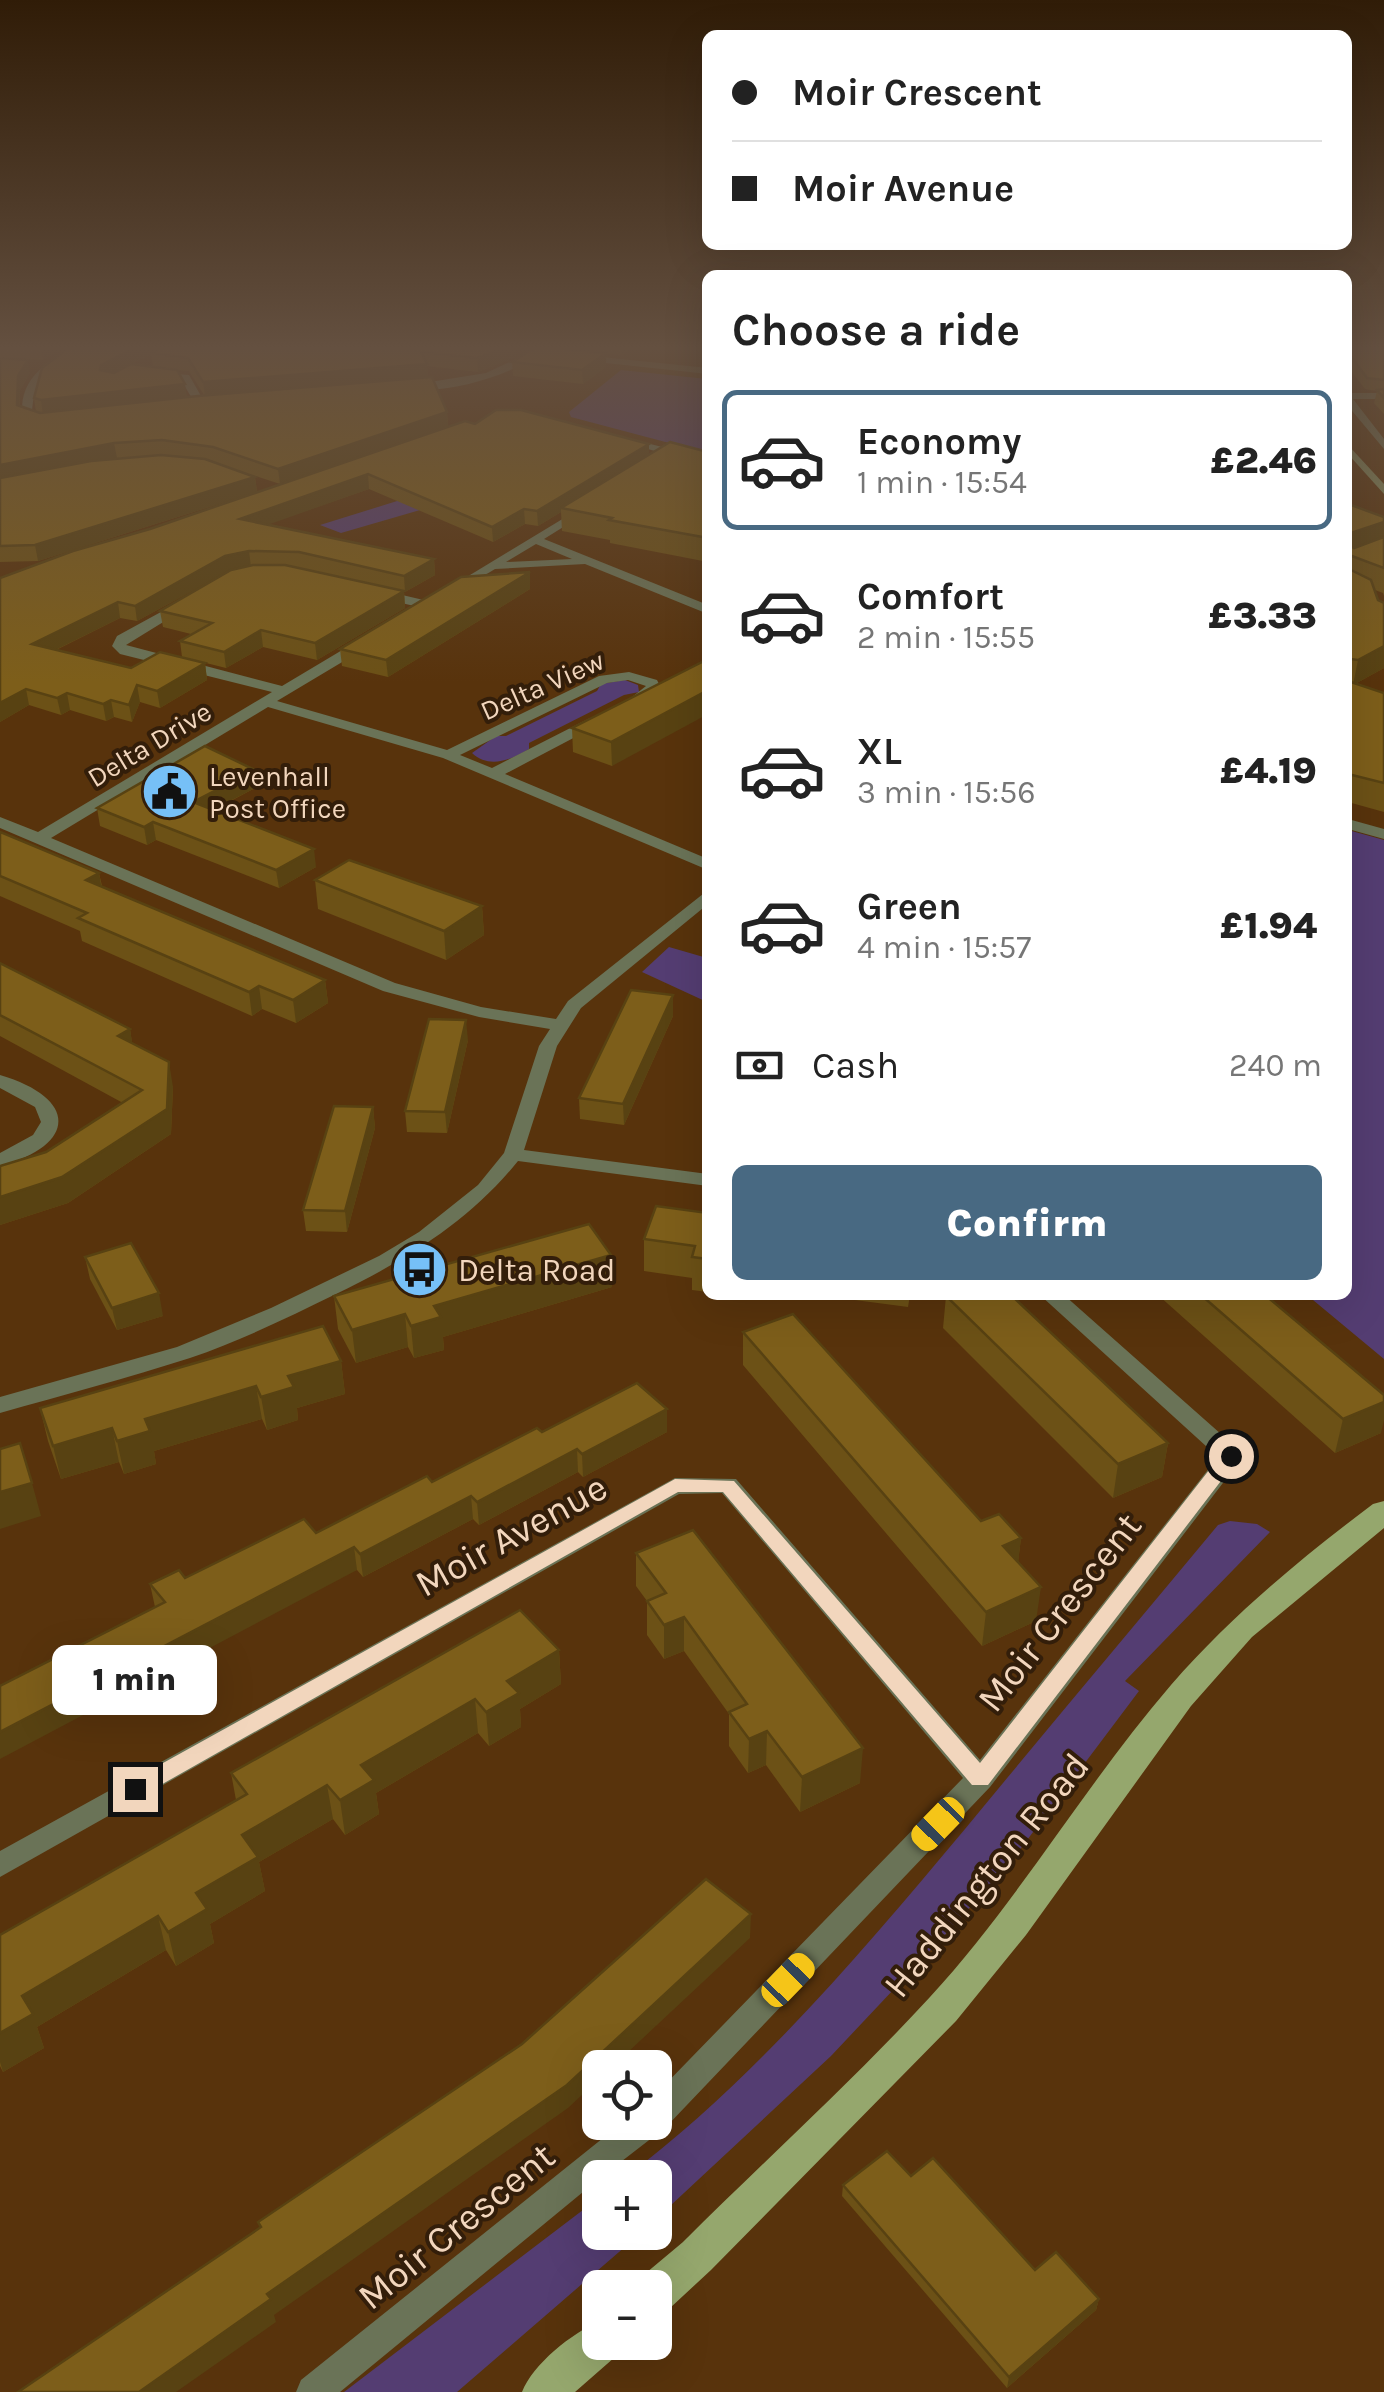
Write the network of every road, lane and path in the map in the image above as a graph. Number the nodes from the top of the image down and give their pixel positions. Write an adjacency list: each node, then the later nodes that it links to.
1 (665, 459): 3 (street)
2 (1357, 459): 4 (main road)
3 (644, 474)
4 (1384, 491)
5 (591, 506): 6 (street)
6 (536, 539): 7 (street); 8 (street)
7 (592, 562): 8 (street); 12 (street)
8 (490, 568): 11 (street)
9 (361, 590): 11 (street)
10 (194, 598): 15 (street, Delta Drive)
11 (428, 605): 13 (street)
12 (702, 608)
13 (414, 613)
14 (373, 638): 15 (street, Delta Drive)
15 (284, 691): 16 (street, Delta Drive)
16 (266, 702): 17 (street, Delta View); 22 (street, Delta Drive)
17 (448, 755): 18 (street, Delta View); 18 (street, Delta View)
18 (495, 774): 23 (street, Delta View)
19 (0, 822): 22 (street)
20 (1352, 825): 21 (street)
21 (1384, 834)
22 (39, 838): 25 (street)
23 (702, 862)
24 (702, 900): 25 (street)
25 (559, 1025): 27 (street)
26 (0, 1081): 28 (street)
27 (513, 1154): 29 (street); 31 (street)
28 (0, 1160)
29 (702, 1179)
30 (1057, 1300): 33 (street, Moir Crescent)
31 (0, 1405)
32 (1384, 1512): 37 (main road, Haddington Road)
33 (980, 1779): 34 (street, Moir Avenue); 35 (street, Moir Crescent)
34 (0, 1865)
35 (672, 2099)
36 (626, 2140): 39 (street, Moir Crescent)
37 (672, 2278)
38 (582, 2358): 40 (main road)
39 (313, 2392)
40 (543, 2392)

